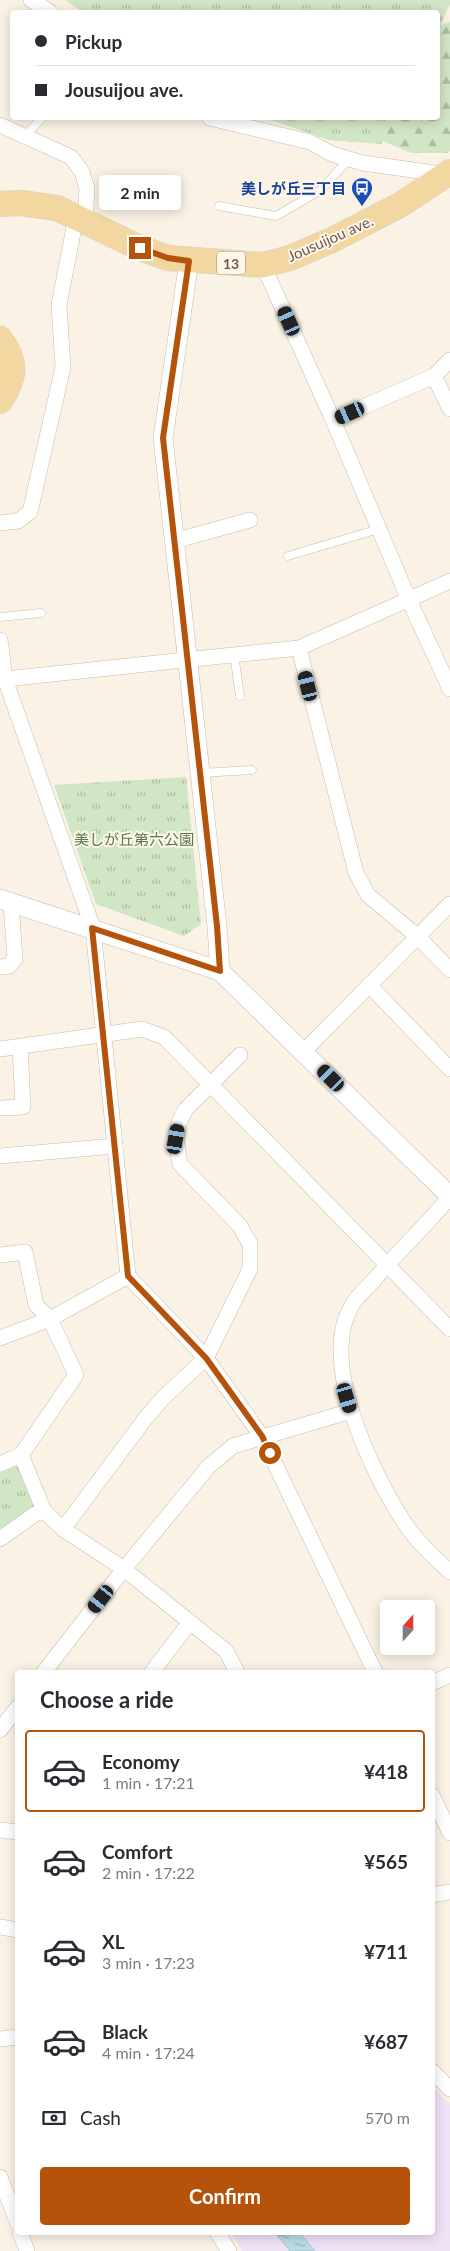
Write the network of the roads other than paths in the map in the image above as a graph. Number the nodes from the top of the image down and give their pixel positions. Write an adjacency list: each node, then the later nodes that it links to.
1 (30, 0): 2 (street)
2 (47, 10)
3 (40, 120): 6 (lane)
4 (218, 120): 7 (street)
5 (0, 125): 6 (street)
6 (25, 136): 11 (street)
7 (349, 159): 8 (street); 10 (lane)
8 (449, 174): 13 (main road, Jousuijou ave. / 13)
9 (0, 204): 11 (main road, Jousuijou ave. / 13)
10 (219, 206)
11 (81, 219): 12 (main road, Jousuijou ave. / 13); 21 (street)
12 (189, 261): 13 (main road, Jousuijou ave. / 13); 23 (street)
13 (263, 265): 19 (street)
14 (0, 339): 17 (main road)
15 (450, 360): 16 (street)
16 (434, 376): 18 (street); 19 (street)
17 (0, 401)
18 (450, 409)
19 (333, 420): 22 (street)
20 (250, 520): 23 (street)
21 (0, 524)
22 (379, 529): 24 (lane); 26 (street)
23 (174, 541): 32 (street)
24 (288, 556)
25 (450, 581): 26 (street)
26 (409, 600): 30 (street); 34 (street)
27 (41, 613): 28 (lane)
28 (0, 617)
29 (0, 640): 33 (street)
30 (299, 648): 31 (street); 41 (street)
31 (234, 654): 32 (street); 35 (lane)
32 (186, 658): 33 (street); 37 (street)
33 (3, 678): 40 (street)
34 (450, 689)
35 (240, 696)
36 (252, 770): 37 (lane)
37 (199, 773): 44 (street)
38 (6, 901): 40 (street); 42 (street)
39 (450, 904): 41 (street)
40 (92, 928): 44 (street); 46 (street)
41 (418, 937): 43 (street); 45 (street)
42 (0, 967)
43 (450, 970)
44 (220, 971): 49 (street)
45 (368, 985): 49 (street); 51 (street)
46 (104, 1034): 47 (street); 52 (street); 54 (street)
47 (20, 1046): 48 (street); 53 (street)
48 (0, 1049)
49 (304, 1051): 56 (street)
50 (240, 1055): 52 (street)
51 (450, 1069)
52 (210, 1084): 58 (street); 63 (street)
53 (0, 1108)
54 (115, 1146): 55 (street); 59 (street)
55 (0, 1156)
56 (450, 1197): 58 (street)
57 (0, 1255): 60 (street)
58 (386, 1266): 61 (street); 64 (street)
59 (128, 1276): 60 (street); 63 (street)
60 (50, 1319): 62 (street); 66 (street)
61 (450, 1329)
62 (0, 1338)
63 (206, 1358): 65 (street); 69 (street)
64 (351, 1411): 65 (street); 72 (street)
65 (262, 1436): 71 (street); 77 (street)
66 (21, 1455): 67 (street); 68 (street)
67 (0, 1464)
68 (44, 1511): 69 (street); 70 (street)
69 (64, 1528): 71 (street)
70 (0, 1539)
71 (124, 1569): 73 (street); 74 (street)
72 (450, 1572)
73 (190, 1622): 75 (street); 76 (street)
74 (46, 1670)
75 (154, 1670)
76 (236, 1670)
77 (374, 1670)
78 (450, 1675): 79 (street)
79 (435, 1682)
80 (15, 1711): 81 (street)
81 (0, 1730)
82 (435, 1802): 85 (street)
83 (0, 1830): 84 (street)
84 (15, 1832)
85 (450, 1833)
86 (450, 1892): 87 (street)
87 (435, 1894)
88 (0, 1927): 89 (street)
89 (15, 1930)
90 (15, 2037): 91 (street)
91 (0, 2039)
92 (435, 2074): 93 (street)
93 (450, 2089)
94 (0, 2177): 95 (street)
95 (4, 2201): 96 (street)
96 (15, 2219)
97 (21, 2235): 99 (street)
98 (219, 2235): 100 (street)
99 (27, 2251)
100 (229, 2251)

